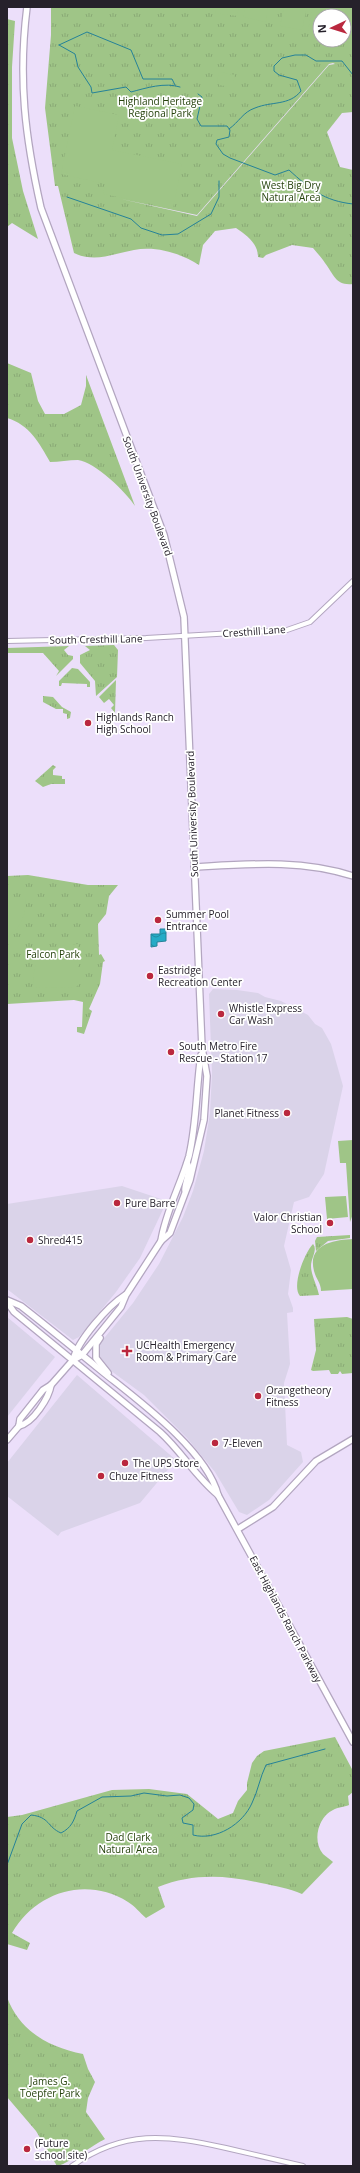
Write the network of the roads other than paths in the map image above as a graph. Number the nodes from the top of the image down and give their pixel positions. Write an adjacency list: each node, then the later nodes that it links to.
1 (27, 7): 3 (main road, South University Boulevard)
2 (353, 582): 3 (street, Cresthill Lane)
3 (185, 636): 4 (street, South Cresthill Lane); 5 (main road, South University Boulevard)
4 (7, 640)
5 (194, 867): 6 (main road); 7 (main road, South University Boulevard)
6 (353, 876)
7 (202, 1048): 8 (main road, South University Boulevard); 9 (main road, South University Boulevard)
8 (186, 1162): 9 (main road); 10 (main road, South University Boulevard)
9 (185, 1195): 10 (main road, South University Boulevard)
10 (161, 1241): 11 (main road, South University Boulevard)
11 (126, 1295): 13 (main road, South University Boulevard); 14 (main road, South University Boulevard)
12 (7, 1301): 14 (main road, East Highlands Ranch Parkway); 16 (main road, East Highlands Ranch Parkway)
13 (107, 1325): 15 (main road, South University Boulevard); 17 (main road)
14 (76, 1350): 15 (main road, East Highlands Ranch Parkway); 16 (main road, South University Boulevard)
15 (82, 1355): 16 (main road, South University Boulevard); 17 (main road, East Highlands Ranch Parkway)
16 (73, 1360): 19 (main road, South University Boulevard); 20 (main road, East Highlands Ranch Parkway)
17 (113, 1380): 20 (main road, East Highlands Ranch Parkway)
18 (353, 1439): 21 (main road)
19 (7, 1440)
20 (218, 1495): 21 (main road, East Highlands Ranch Parkway)
21 (238, 1529): 22 (main road, East Highlands Ranch Parkway)
22 (353, 1742)
23 (72, 2166): 24 (street)
24 (303, 2166)

